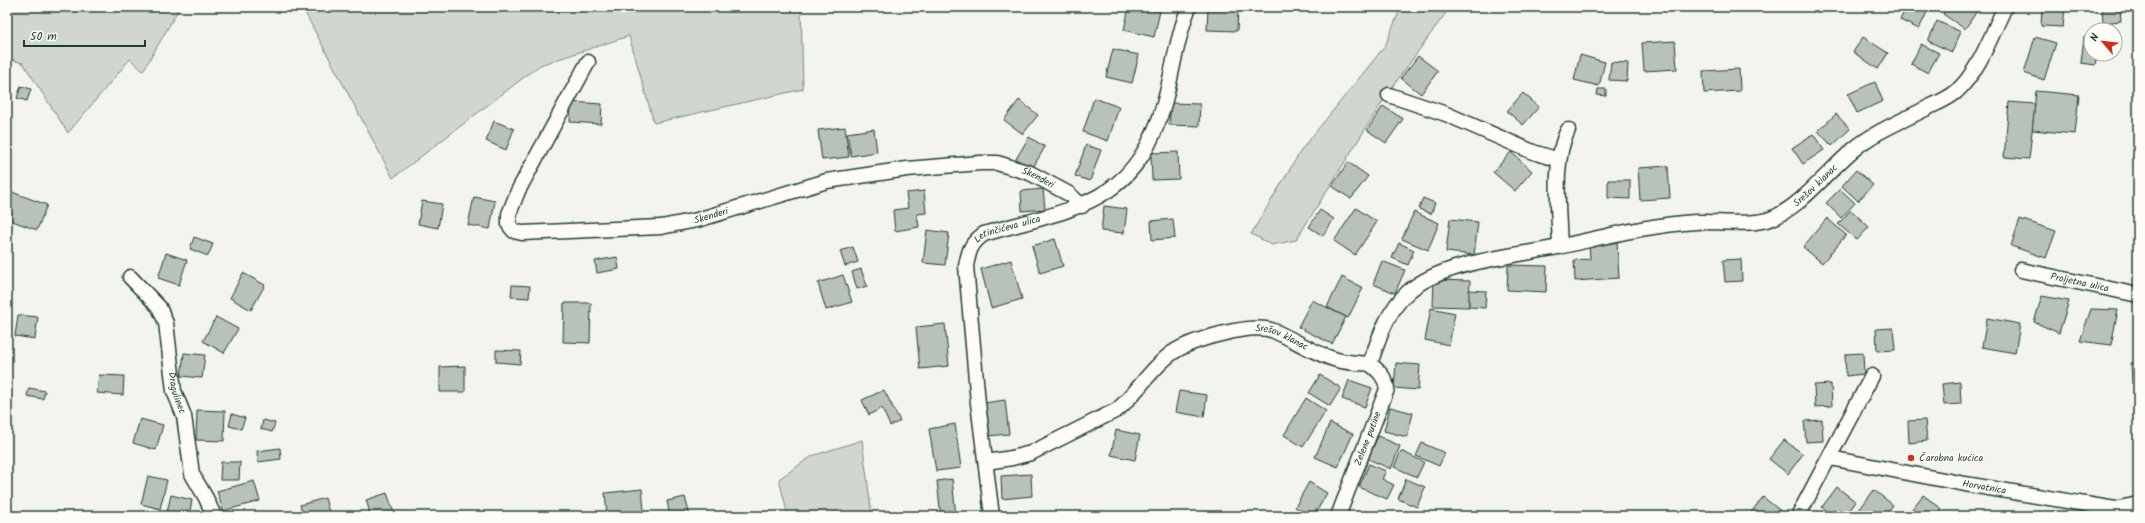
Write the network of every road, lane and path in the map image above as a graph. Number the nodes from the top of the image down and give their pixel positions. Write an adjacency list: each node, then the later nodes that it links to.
1 (1188, 7): 7 (street, Letinčićeva ulica)
2 (2005, 7): 8 (street, Srešov klanac)
3 (588, 62): 7 (street, Skenderi)
4 (1389, 95): 6 (street)
5 (1568, 130): 6 (street)
6 (1559, 160): 8 (street)
7 (1082, 206): 15 (street, Letinčićeva ulica)
8 (1560, 246): 12 (street, Srešov klanac)
9 (2021, 270): 11 (street, Proljetna ulica)
10 (130, 276): 17 (street, Dragulinec)
11 (2138, 295)
12 (1370, 364): 15 (street, Srešov klanac); 19 (street, Zelene putine)
13 (1872, 376): 14 (street)
14 (1830, 458): 16 (street, Horvatnica); 20 (street)
15 (986, 462): 18 (street, Letinčićeva ulica)
16 (2138, 504)
17 (214, 516)
18 (992, 516)
19 (1338, 516)
20 (1798, 516)

